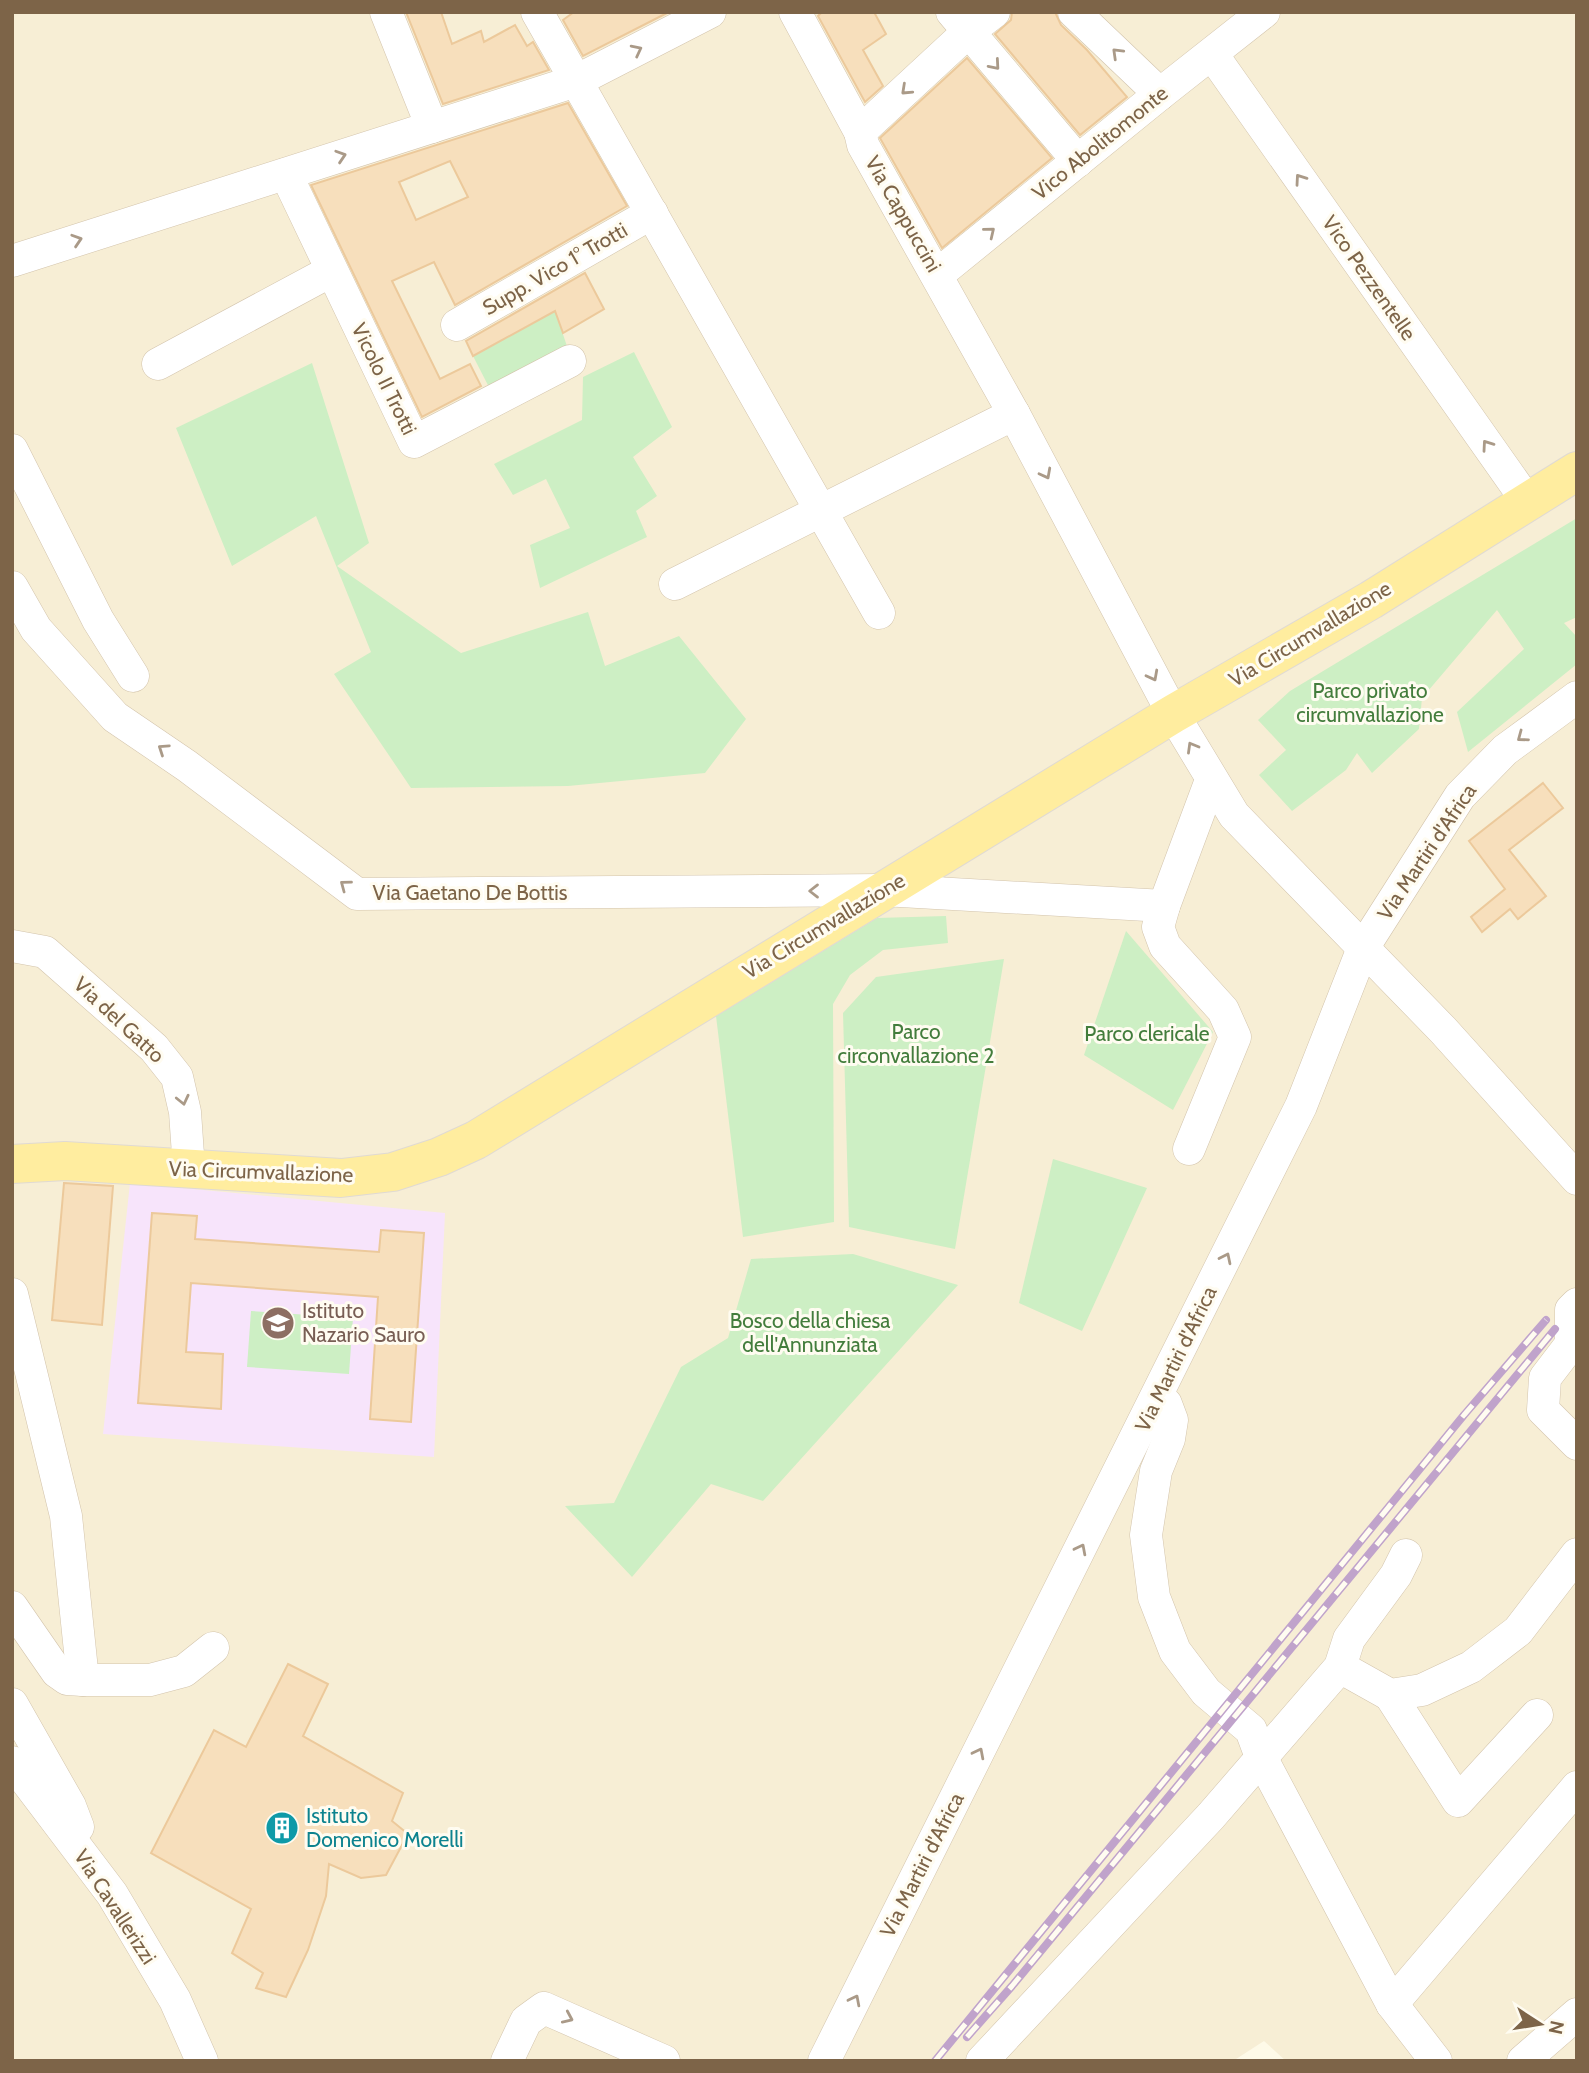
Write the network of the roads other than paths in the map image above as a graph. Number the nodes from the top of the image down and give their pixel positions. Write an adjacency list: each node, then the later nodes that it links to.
1 (386, 12): 12 (street)
2 (537, 12): 10 (street)
3 (710, 12): 10 (street, one-way to 3)
4 (795, 12): 13 (street, Via Cappuccini)
5 (994, 12): 8 (street)
6 (1074, 12): 11 (street, one-way to 6)
7 (1264, 12): 9 (street, Vico Abolitomonte)
8 (960, 22): 13 (street, one-way to 13); 14 (street, one-way to 14)
9 (1212, 54): 11 (street, Vico Abolitomonte); 26 (street, Vico Pezzentelle, one-way to 9)
10 (576, 81): 12 (street); 16 (street)
11 (1160, 93): 14 (street, Vico Abolitomonte)
12 (432, 127): 15 (street, one-way to 12)
13 (860, 132): 19 (street, Via Cappuccini)
14 (1078, 161): 19 (street, Vico Abolitomonte, one-way to 14)
15 (286, 174): 17 (street, one-way to 15); 18 (street, Vicolo II Trotti)
16 (652, 213): 20 (street, Supp. Vico 1° Trotti); 27 (street)
17 (12, 261)
18 (331, 271): 21 (street, Vicolo II Trotti); 22 (street)
19 (937, 275): 23 (street, Via Cappuccini)
20 (457, 326)
21 (570, 360)
22 (158, 364)
23 (1014, 414): 27 (street); 33 (street, Via Cappuccini, one-way to 33)
24 (12, 450): 31 (street)
25 (1577, 471): 26 (main road, Via Circumvallazione)
26 (1527, 501): 33 (main road, Via Circumvallazione)
27 (821, 510): 28 (street); 30 (street)
28 (675, 584)
29 (12, 587): 35 (street, Via Gaetano De Bottis, one-way to 29)
30 (879, 613)
31 (133, 676)
32 (1577, 697): 38 (street, Via Martiri d'Africa, one-way to 38)
33 (1173, 715): 34 (street, Via Cappuccini, one-way to 33); 35 (main road, Via Circumvallazione)
34 (1211, 780): 36 (street); 38 (street, Via Cappuccini)
35 (883, 890): 36 (street, Via Gaetano De Bottis); 41 (main road, Via Circumvallazione)
36 (1164, 905): 39 (street)
37 (12, 946): 41 (street, Via del Gatto, one-way to 41)
38 (1363, 948): 42 (street, Via Cappuccini); 45 (street, Via Martiri d'Africa, one-way to 38)
39 (1189, 1149)
40 (12, 1164): 41 (main road, Via Circumvallazione)
41 (189, 1169)
42 (1577, 1179)
43 (12, 1294): 52 (street)
44 (1577, 1304): 46 (street)
45 (1156, 1398): 56 (street); 65 (street, Via Martiri d'Africa, one-way to 45)
46 (1577, 1444)
47 (1577, 1554): 53 (street)
48 (1406, 1555): 51 (street)
49 (12, 1607): 52 (street)
50 (213, 1648): 52 (street)
51 (1340, 1667): 53 (street); 56 (street)
52 (83, 1679)
53 (1390, 1695): 55 (street)
54 (12, 1704): 59 (street)
55 (1536, 1715)
56 (1261, 1757): 60 (street); 66 (street)
57 (12, 1762): 59 (street, Via Cavallerizzi)
58 (1577, 1787): 60 (street)
59 (83, 1856): 62 (street, Via Cavallerizzi)
60 (1392, 2004): 67 (street)
61 (1577, 2014): 68 (street)
62 (202, 2061)
63 (507, 2061): 64 (street, one-way to 64)
64 (664, 2061)
65 (824, 2061)
66 (982, 2061)
67 (1436, 2061)
68 (1523, 2061)

